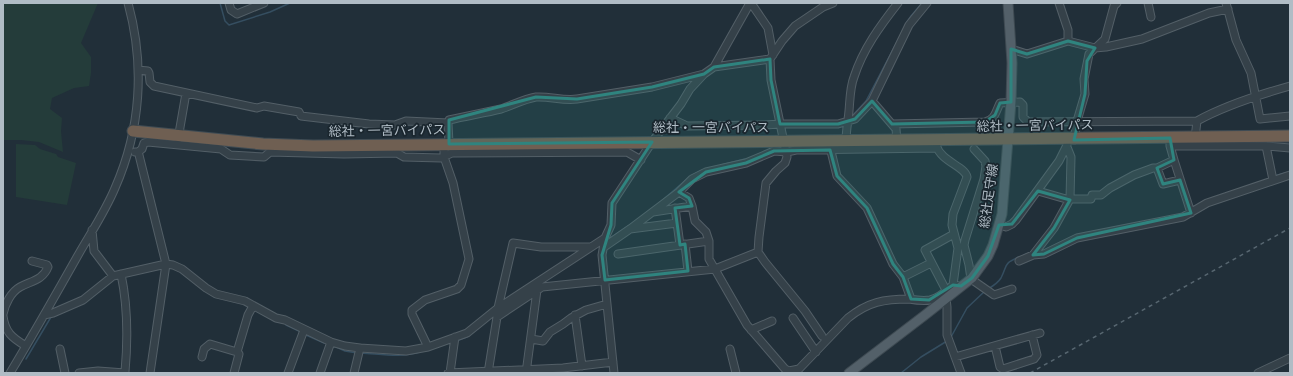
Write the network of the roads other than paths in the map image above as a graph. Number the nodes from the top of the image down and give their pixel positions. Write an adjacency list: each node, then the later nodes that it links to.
1 (128, 3): 19 (street)
2 (229, 3): 3 (street)
3 (264, 3)
4 (750, 3): 17 (street); 18 (street)
5 (833, 3): 17 (street)
6 (898, 3): 30 (street)
7 (927, 3): 24 (street)
8 (1008, 3): 16 (main road, 総社足守線)
9 (1059, 3): 14 (street)
10 (1117, 3): 15 (street)
11 (1148, 3): 13 (street)
12 (1227, 6): 15 (street); 23 (street)
13 (1151, 17)
14 (1068, 42): 15 (street); 16 (street)
15 (1095, 48): 28 (street)
16 (1011, 49): 25 (main road, 総社足守線)
17 (772, 57): 18 (street); 32 (street)
18 (714, 67): 20 (street)
19 (138, 70): 22 (street); 34 (street)
20 (704, 74): 27 (street); 31 (street)
21 (1290, 86): 23 (street)
22 (186, 93): 31 (street); 38 (street)
23 (1256, 96): 26 (street); 29 (street)
24 (872, 101): 30 (street); 33 (street)
25 (1011, 102): 28 (street); 33 (street); 37 (main road, 総社足守線)
26 (1290, 116)
27 (670, 118): 32 (street); 39 (street)
28 (1077, 121): 29 (street); 42 (street)
29 (1197, 121): 36 (street)
30 (847, 122): 32 (street); 40 (street)
31 (448, 123): 44 (street)
32 (780, 124): 48 (street)
33 (892, 124): 41 (street)
34 (133, 131): 38 (highway, 総社・一宮バイパス); 51 (street)
35 (1290, 136): 36 (highway, 総社・一宮バイパス)
36 (1195, 138): 43 (highway, 総社・一宮バイパス)
37 (1008, 140): 42 (highway, 総社・一宮バイパス); 45 (highway, 総社・一宮バイパス); 68 (main road, 総社足守線)
38 (178, 141): 44 (highway, 総社・一宮バイパス); 52 (street); 53 (street)
39 (652, 142): 44 (highway, 総社・一宮バイパス); 48 (highway, 総社・一宮バイパス); 54 (street)
40 (846, 142): 41 (highway, 総社・一宮バイパス); 46 (highway, 総社・一宮バイパス)
41 (897, 142): 45 (highway, 総社・一宮バイパス)
42 (1069, 142): 43 (highway, 総社・一宮バイパス); 60 (street); 62 (street)
43 (1170, 142): 47 (street); 55 (street)
44 (446, 144): 53 (street)
45 (936, 145): 46 (street); 71 (street)
46 (830, 146): 48 (highway, 総社・一宮バイパス); 87 (street)
47 (1266, 146): 49 (street); 59 (street)
48 (785, 147): 61 (street); 76 (street)
49 (1290, 148)
50 (974, 149): 88 (street)
51 (128, 150): 52 (street); 70 (street)
52 (138, 152): 82 (street)
53 (444, 156): 54 (street); 113 (street)
54 (641, 160): 73 (street)
55 (1174, 160): 56 (street); 58 (street)
56 (1157, 168): 58 (street); 62 (street)
57 (1290, 175): 59 (street)
58 (1180, 180): 66 (street)
59 (1273, 180): 66 (street)
60 (1038, 191): 62 (street); 68 (street)
61 (679, 192): 63 (street); 65 (street)
62 (1069, 198): 78 (street)
63 (692, 206): 64 (street); 72 (street)
64 (675, 208): 65 (street); 67 (street)
65 (652, 212): 69 (street)
66 (1190, 212): 78 (street)
67 (678, 223): 69 (street); 74 (street)
68 (999, 225): 88 (main road, 総社足守線)
69 (630, 229): 73 (street)
70 (92, 230): 85 (street); 98 (street)
71 (954, 234): 81 (street); 90 (street)
72 (709, 241): 74 (street); 83 (street)
73 (605, 242): 75 (street); 89 (street)
74 (682, 245): 77 (street); 84 (street)
75 (590, 247): 97 (street); 97 (street)
76 (758, 252): 83 (street); 107 (street)
77 (618, 254)
78 (1032, 255): 80 (street)
79 (32, 261): 99 (street)
80 (1018, 261)
81 (931, 263): 87 (street); 93 (street)
82 (166, 264): 86 (street); 96 (street); 130 (street)
83 (715, 269): 84 (street); 103 (street)
84 (688, 271): 89 (street)
85 (113, 276): 86 (street); 98 (street)
86 (121, 276): 129 (street)
87 (904, 277): 94 (street)
88 (971, 279): 90 (main road, 総社足守線); 91 (street)
89 (604, 280): 92 (street); 95 (street)
90 (957, 285): 93 (main road, 総社足守線)
91 (1012, 289)
92 (537, 290): 97 (street); 108 (street)
93 (947, 295): 94 (street); 120 (street); 138 (main road, 総社足守線)
94 (911, 299): 118 (street)
95 (607, 304): 100 (street); 122 (street)
96 (253, 306): 104 (street); 116 (street)
97 (497, 313): 109 (street); 125 (street)
98 (44, 314): 111 (street)
99 (3, 315): 111 (street)
100 (575, 315): 108 (street); 123 (street)
101 (793, 318): 118 (street)
102 (772, 321): 103 (street)
103 (752, 330): 118 (street)
104 (303, 332): 110 (street); 132 (street)
105 (1040, 333): 106 (street)
106 (1032, 335): 112 (street); 112 (street)
107 (822, 336)
108 (531, 339): 124 (street)
109 (454, 340): 113 (street); 135 (street)
110 (330, 344): 117 (street); 133 (street)
111 (26, 346): 126 (street)
112 (995, 346): 120 (street)
113 (428, 347): 117 (street)
114 (60, 349): 127 (street)
115 (730, 349): 137 (street)
116 (237, 352): 119 (street); 131 (street)
117 (359, 352): 134 (street)
118 (816, 352)
119 (202, 357)
120 (955, 357): 139 (street)
121 (1290, 358): 140 (street)
122 (612, 362): 123 (street); 136 (street)
123 (582, 366): 124 (street)
124 (526, 371): 125 (street)
125 (488, 372): 135 (street)
126 (10, 373)
127 (65, 373)
128 (79, 373): 129 (street)
129 (125, 373)
130 (150, 373)
131 (234, 373)
132 (288, 373)
133 (320, 373)
134 (354, 373)
135 (449, 373)
136 (614, 373)
137 (736, 373)
138 (848, 373)
139 (961, 373)
140 (1258, 373)

